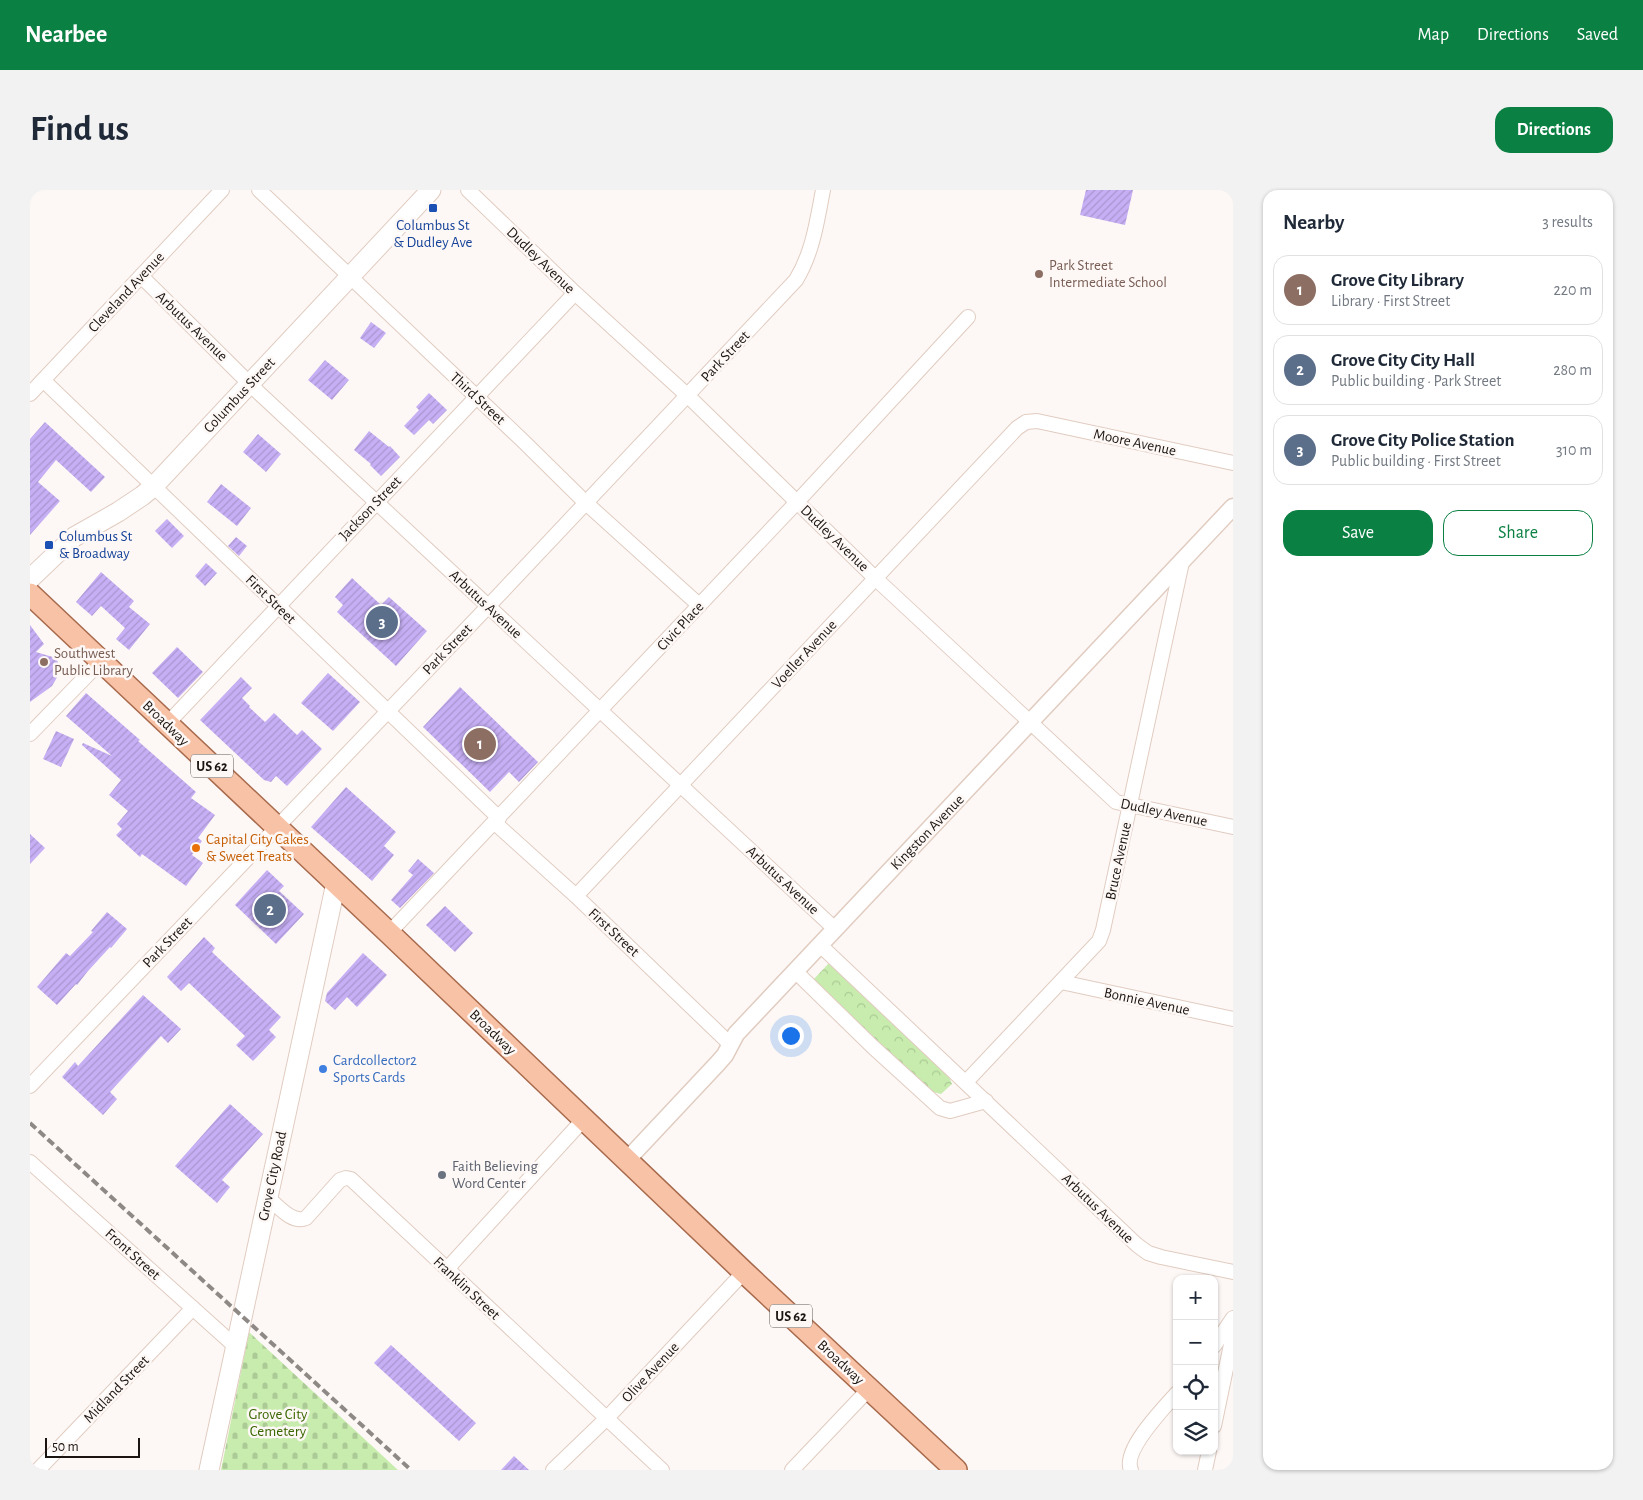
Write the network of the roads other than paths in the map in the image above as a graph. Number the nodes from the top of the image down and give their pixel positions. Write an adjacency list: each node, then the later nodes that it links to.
1 (222, 190): 6 (street, Cleveland Avenue)
2 (259, 190): 7 (street, Third Street)
3 (430, 190): 7 (main road, Columbus Street)
4 (468, 190): 8 (street, Dudley Avenue)
5 (824, 190): 13 (street, Park Street)
6 (141, 276): 10 (street, Cleveland Avenue); 11 (street, Arbutus Avenue)
7 (351, 276): 11 (main road, Columbus Street); 14 (street, Third Street)
8 (574, 293): 13 (street, Dudley Avenue); 14 (street, Jackson Street)
9 (968, 318): 19 (street, Civic Place)
10 (43, 380): 12 (street, Cleveland Avenue); 17 (street, First Street)
11 (251, 383): 17 (main road, Columbus Street); 18 (street, Arbutus Avenue)
12 (30, 394)
13 (688, 396): 19 (street, Dudley Avenue); 20 (street, Park Street)
14 (477, 397): 18 (street, Jackson Street); 20 (street, Third Street)
15 (1037, 421): 16 (street, Moore Avenue); 23 (street, Voeller Avenue)
16 (1233, 463)
17 (153, 487): 24 (main road, Columbus Street); 27 (street, First Street)
18 (377, 501): 27 (street, Jackson Street); 28 (street, Arbutus Avenue)
19 (798, 502): 23 (street, Dudley Avenue); 26 (street, Civic Place)
20 (586, 503): 26 (street, Third Street); 28 (street, Park Street)
21 (1233, 508): 22 (street, Kingston Avenue)
22 (1182, 562): 32 (street, Kingston Avenue); 36 (street, Bruce Avenue)
23 (875, 578): 32 (street, Dudley Avenue); 35 (street, Voeller Avenue)
24 (30, 580)
25 (30, 594): 29 (main road, Broadway / US 62)
26 (699, 605): 31 (street, Civic Place)
27 (278, 606): 30 (street, First Street); 33 (street, Jackson Street)
28 (488, 606): 30 (street, Park Street); 31 (street, Arbutus Avenue)
29 (101, 661): 33 (main road, Broadway / US 62); 34 (street)
30 (388, 711): 37 (street, First Street); 39 (street, Park Street)
31 (600, 711): 35 (street, Arbutus Avenue); 37 (street, Civic Place)
32 (1031, 722): 36 (street, Dudley Avenue); 42 (street, Kingston Avenue)
33 (167, 724): 39 (main road, Broadway / US 62)
34 (30, 734)
35 (682, 785): 41 (street, Voeller Avenue); 42 (street, Arbutus Avenue)
36 (1130, 805): 38 (street, Dudley Avenue); 46 (street, Bruce Avenue)
37 (497, 820): 41 (street, First Street); 43 (street, Civic Place)
38 (1233, 827)
39 (276, 828): 40 (main road, Broadway / US 62); 50 (street, Park Street)
40 (336, 882): 43 (main road, Broadway / US 62); 55 (main road, Grove City Road)
41 (576, 896): 48 (street, First Street)
42 (835, 929): 44 (street, Kingston Avenue)
43 (389, 933): 52 (main road, Broadway / US 62)
44 (820, 945): 45 (street, Kingston Avenue); 49 (street, Arbutus Avenue)
45 (795, 971): 48 (street, Kingston Avenue); 51 (street)
46 (1061, 982): 47 (street, Bonnie Avenue); 49 (street, Bruce Avenue)
47 (1233, 1019)
48 (730, 1044): 53 (street, Kingston Avenue)
49 (966, 1082): 51 (street, Arbutus Avenue)
50 (30, 1086)
51 (986, 1101): 58 (street, Arbutus Avenue)
52 (584, 1119): 53 (main road, Broadway / US 62); 56 (street)
53 (627, 1160): 57 (main road, Broadway / US 62)
54 (30, 1162): 59 (street, Front Street)
55 (268, 1198): 56 (street, Franklin Street); 63 (main road, Grove City Road)
56 (447, 1269): 67 (street, Franklin Street)
57 (744, 1272): 64 (main road, Broadway / US 62); 67 (street, Olive Avenue)
58 (1233, 1272)
59 (193, 1308): 63 (street, Front Street); 70 (street, Midland Street)
60 (1233, 1320): 62 (street)
61 (1233, 1334): 66 (street)
62 (1218, 1341)
63 (235, 1346): 71 (main road, Grove City Road)
64 (869, 1389): 69 (street); 74 (main road, Broadway / US 62)
65 (1173, 1398): 75 (street)
66 (1217, 1410)
67 (606, 1418): 72 (street, Olive Avenue); 73 (street, Franklin Street)
68 (1208, 1455): 76 (street)
69 (793, 1469)
70 (38, 1470)
71 (209, 1470)
72 (554, 1470)
73 (662, 1470)
74 (956, 1470)
75 (1131, 1470)
76 (1205, 1470)

